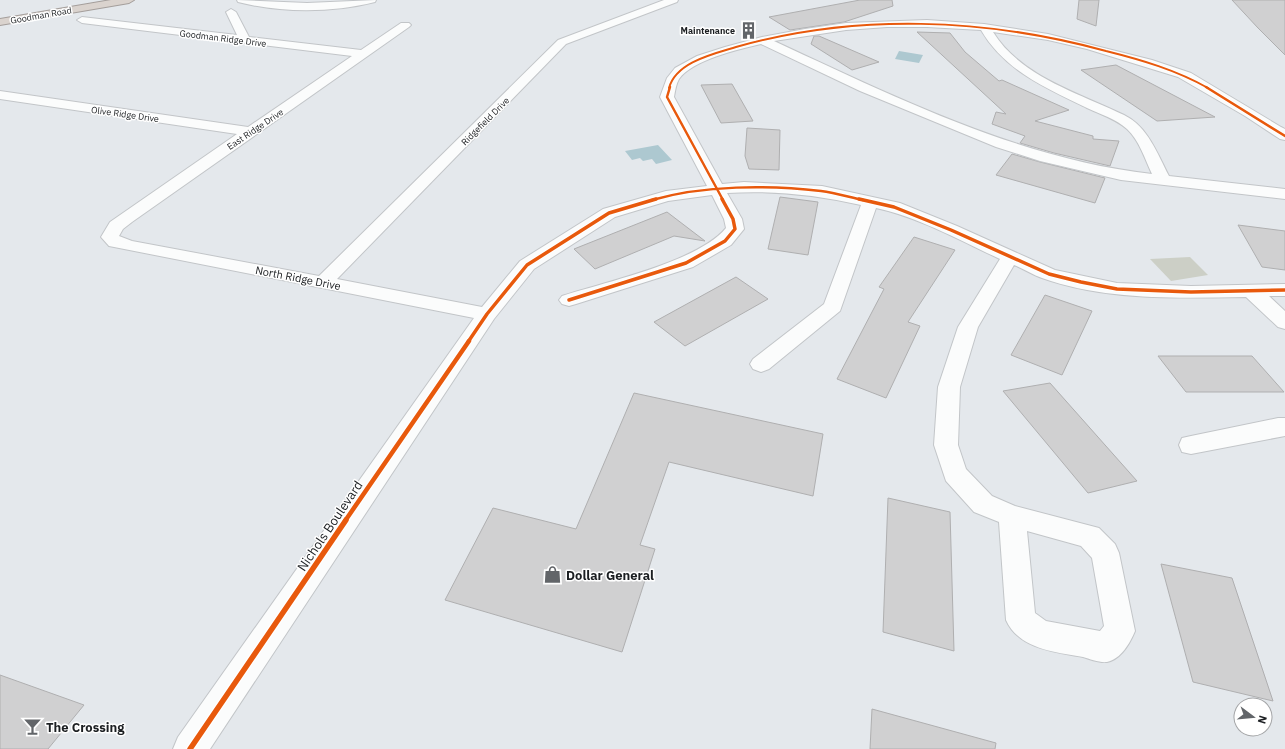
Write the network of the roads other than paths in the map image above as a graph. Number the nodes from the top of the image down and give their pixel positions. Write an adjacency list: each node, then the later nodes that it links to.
1 (129, 0): 7 (highway, Goodman Road)
2 (242, 0): 3 (street)
3 (371, 0)
4 (673, 0): 22 (street, Ridgefield Drive)
5 (231, 12): 10 (street)
6 (82, 20): 10 (street, Goodman Ridge Drive)
7 (0, 22)
8 (405, 25): 12 (street, East Ridge Drive)
9 (984, 27): 11 (street); 15 (street); 16 (street)
10 (245, 40): 12 (street, Goodman Ridge Drive)
11 (762, 40): 16 (street); 17 (street)
12 (363, 54): 14 (street, East Ridge Drive)
13 (0, 95): 14 (street, Olive Ridge Drive)
14 (250, 132): 20 (street, East Ridge Drive)
15 (1285, 136)
16 (1163, 180): 18 (street)
17 (717, 189): 19 (street, Nichols Boulevard); 25 (street); 26 (street, Nichols Boulevard)
18 (1285, 194)
19 (870, 202): 21 (street, Nichols Boulevard); 28 (street)
20 (110, 238): 22 (street, North Ridge Drive)
21 (1010, 257): 23 (street, Nichols Boulevard); 31 (street)
22 (324, 282): 26 (street, North Ridge Drive)
23 (1250, 290): 24 (street, Nichols Boulevard); 27 (street)
24 (1285, 290)
25 (569, 300)
26 (487, 314): 32 (street, Nichols Boulevard)
27 (1285, 322)
28 (761, 364)
29 (1285, 427): 30 (street)
30 (1191, 445)
31 (1012, 516): 31 (street)
32 (190, 749)

